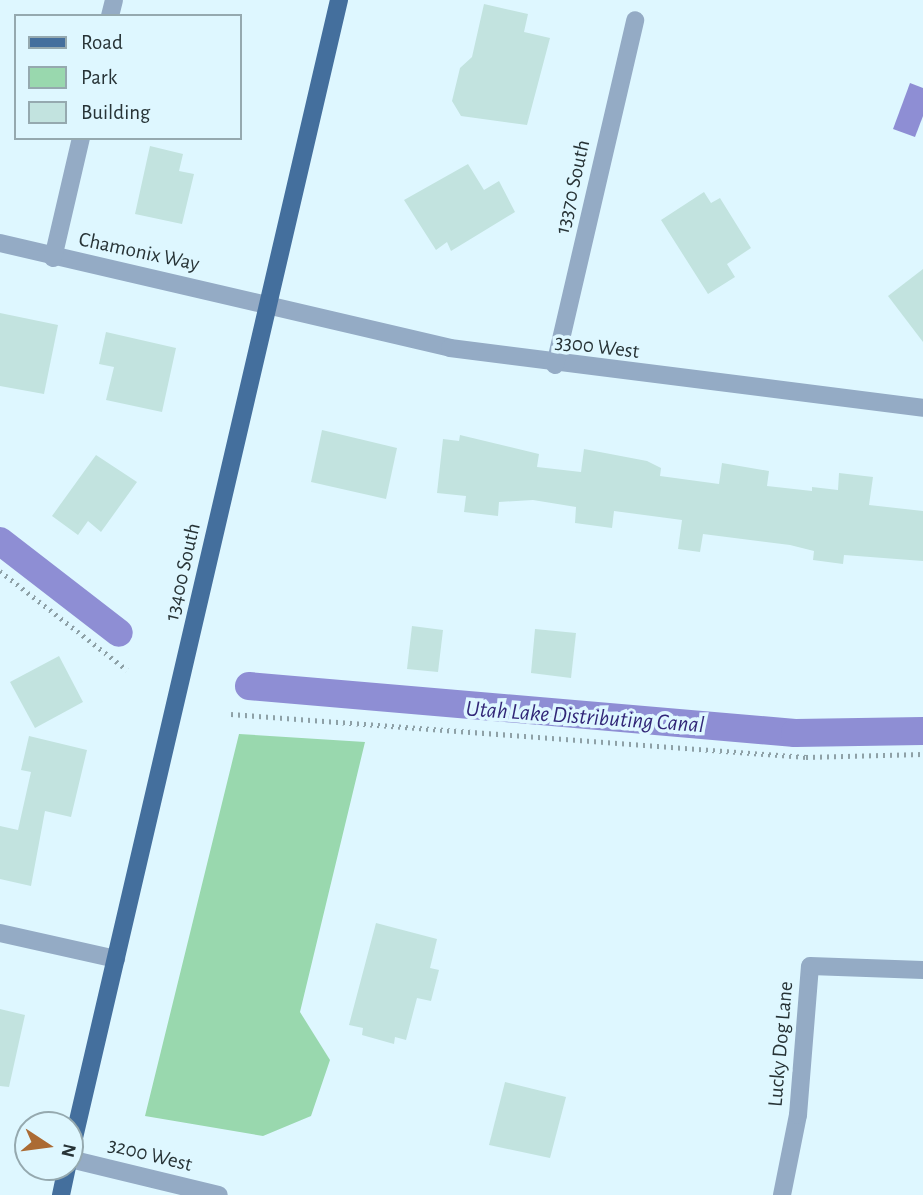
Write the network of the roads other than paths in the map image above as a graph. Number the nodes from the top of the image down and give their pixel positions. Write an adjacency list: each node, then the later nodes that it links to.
1 (339, 0): 6 (main road, 13400 South)
2 (635, 20): 7 (street, 13370 South)
3 (81, 140): 5 (street)
4 (0, 243): 5 (street, Chamonix Way)
5 (53, 258): 6 (street, Chamonix Way)
6 (270, 304): 7 (street, 3300 West); 10 (main road, 13400 South)
7 (555, 365): 8 (street, 3300 West)
8 (923, 408)
9 (0, 933): 10 (street)
10 (116, 959): 12 (main road, 13400 South)
11 (923, 970): 15 (street, Lucky Dog Lane)
12 (81, 1111)
13 (84, 1161): 14 (street, 3200 West)
14 (219, 1195)
15 (782, 1195)

